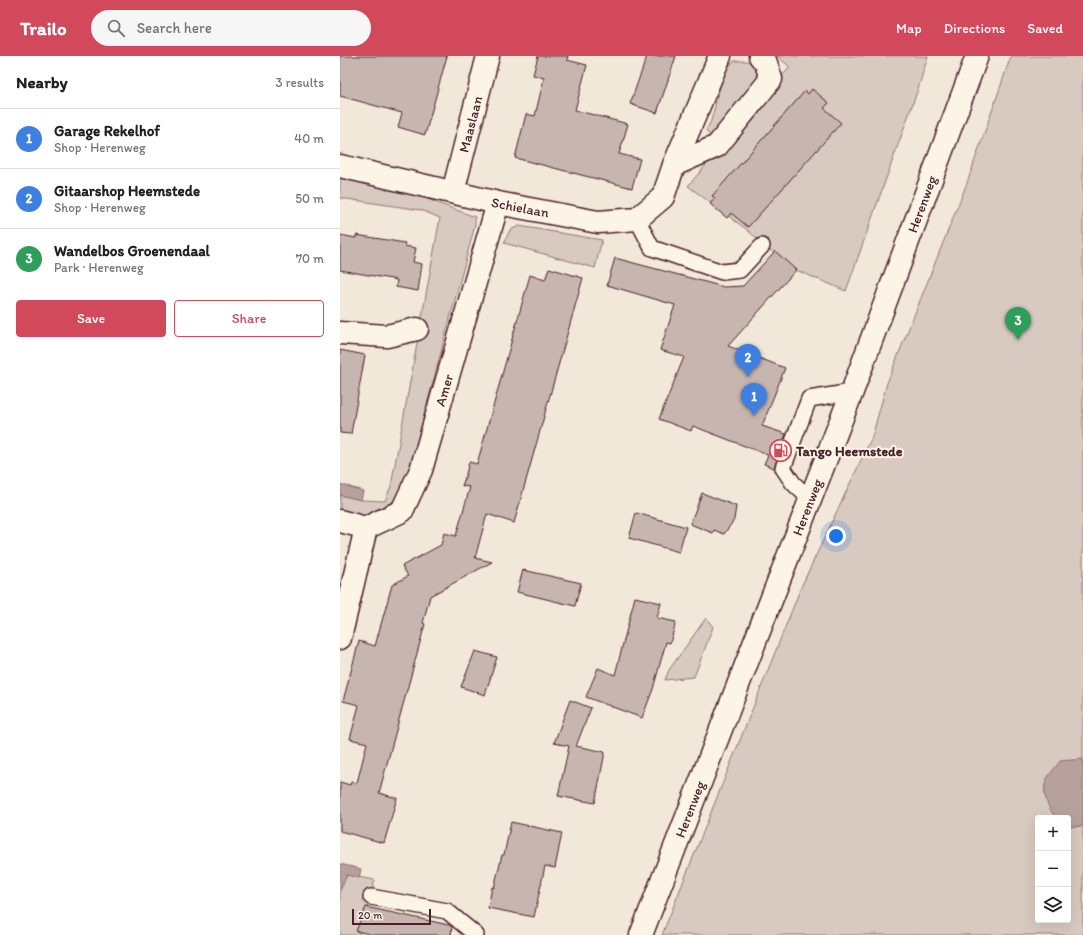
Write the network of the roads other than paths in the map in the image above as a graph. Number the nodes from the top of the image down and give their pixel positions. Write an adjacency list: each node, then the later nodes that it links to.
1 (488, 56): 7 (street, Maaslaan)
2 (720, 56): 5 (street)
3 (760, 56): 5 (street)
4 (977, 56): 13 (street, Herenweg)
5 (674, 165): 9 (street)
6 (340, 166): 7 (street, Schielaan)
7 (453, 192): 8 (street, Schielaan)
8 (498, 203): 9 (street, Schielaan); 16 (street, Amer)
9 (637, 219): 10 (lane)
10 (762, 246)
11 (417, 329): 12 (street)
12 (340, 333)
13 (852, 392): 14 (street, Herenweg); 14 (lane)
14 (810, 499): 20 (street, Herenweg)
15 (340, 521): 16 (street)
16 (366, 528): 17 (street)
17 (340, 638)
18 (371, 897): 19 (lane)
19 (476, 935)
20 (641, 935)

